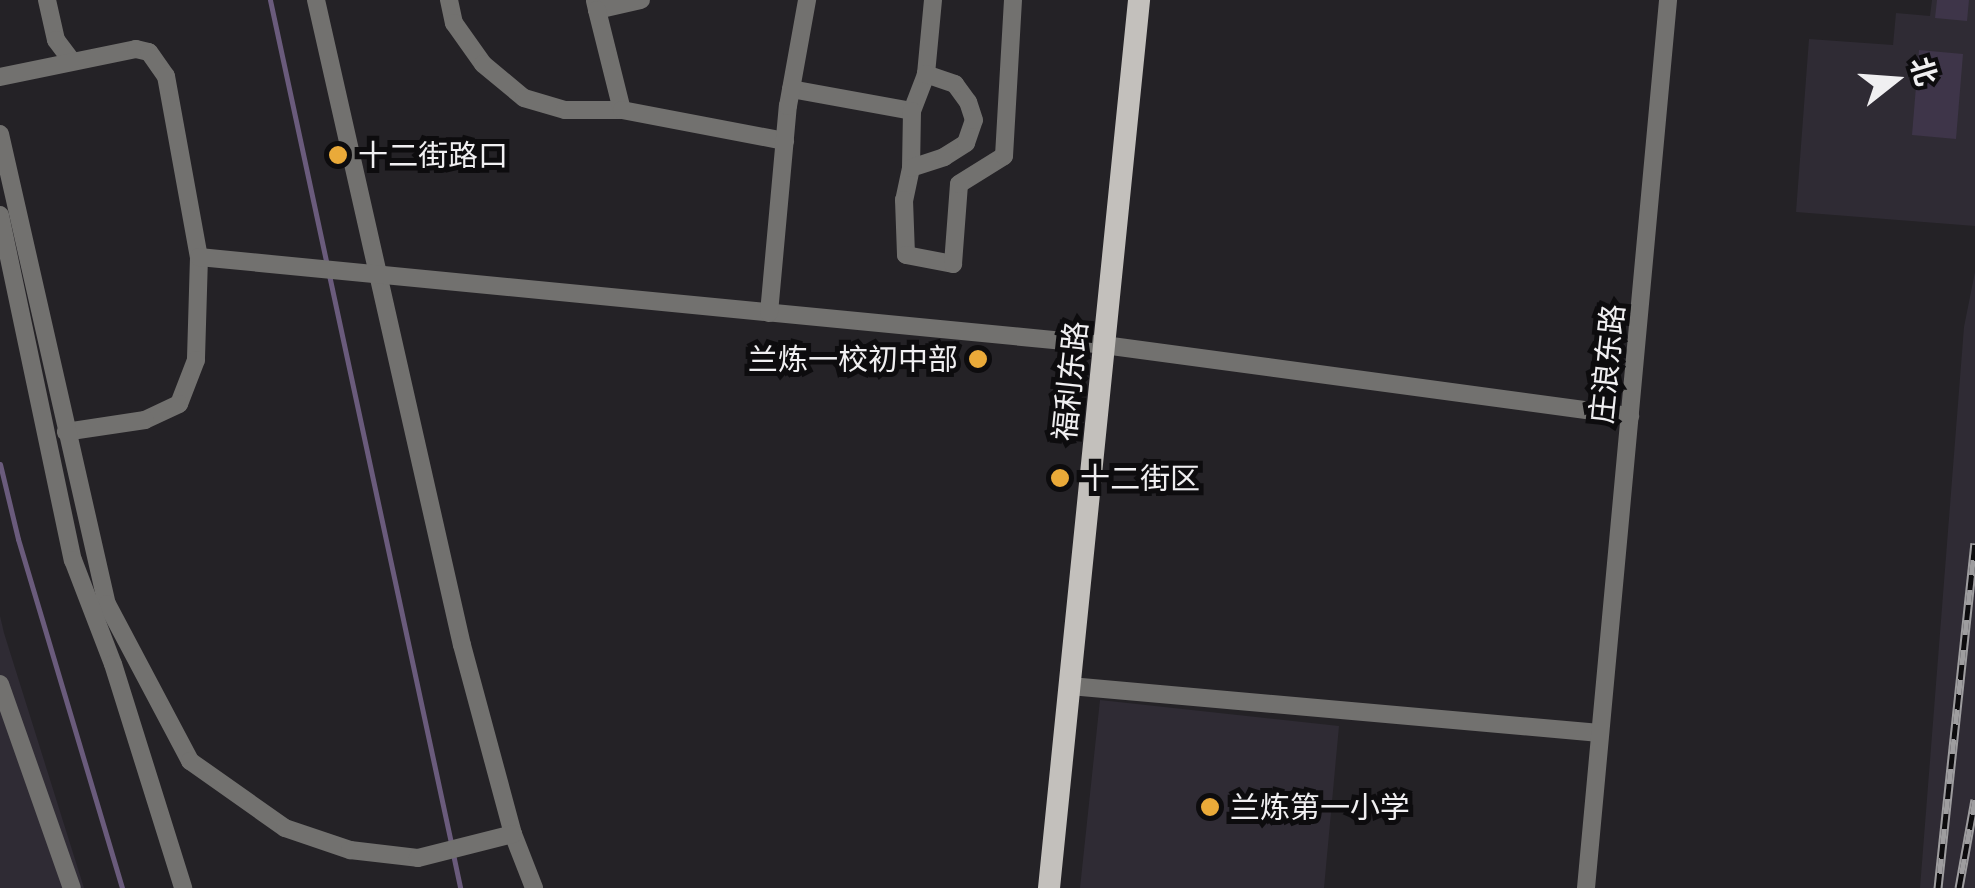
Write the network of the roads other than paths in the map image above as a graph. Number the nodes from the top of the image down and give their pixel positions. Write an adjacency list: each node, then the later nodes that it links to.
1 (47, 0): 11 (street)
2 (316, 0): 24 (street)
3 (449, 0): 15 (street)
4 (641, 0): 10 (street)
5 (807, 0): 14 (street)
6 (933, 0): 12 (street)
7 (1012, 0): 18 (street)
8 (1139, 0): 26 (main road, 福利东路)
9 (1668, 0): 27 (street, 庄浪东路)
10 (596, 5): 15 (street)
11 (72, 60): 13 (street); 23 (street)
12 (926, 74): 16 (street); 17 (street)
13 (0, 77)
14 (791, 90): 16 (street); 20 (street)
15 (622, 110): 20 (street)
16 (912, 111): 21 (street)
17 (974, 120): 18 (street); 21 (street)
18 (1007, 124): 21 (street)
19 (0, 134): 28 (street)
20 (785, 141): 25 (street)
21 (910, 168)
22 (0, 215): 34 (street)
23 (198, 258): 24 (street); 28 (street)
24 (366, 272): 25 (street); 32 (street)
25 (769, 313): 26 (street)
26 (1104, 345): 27 (street); 30 (main road, 福利东路)
27 (1630, 416): 31 (street, 庄浪东路)
28 (66, 432): 32 (street)
29 (0, 684): 33 (street)
30 (1070, 686): 31 (street); 36 (main road, 福利东路)
31 (1600, 733): 37 (street, 庄浪东路)
32 (513, 834): 35 (street)
33 (72, 888)
34 (183, 888)
35 (534, 888)
36 (1049, 888)
37 (1586, 888)

